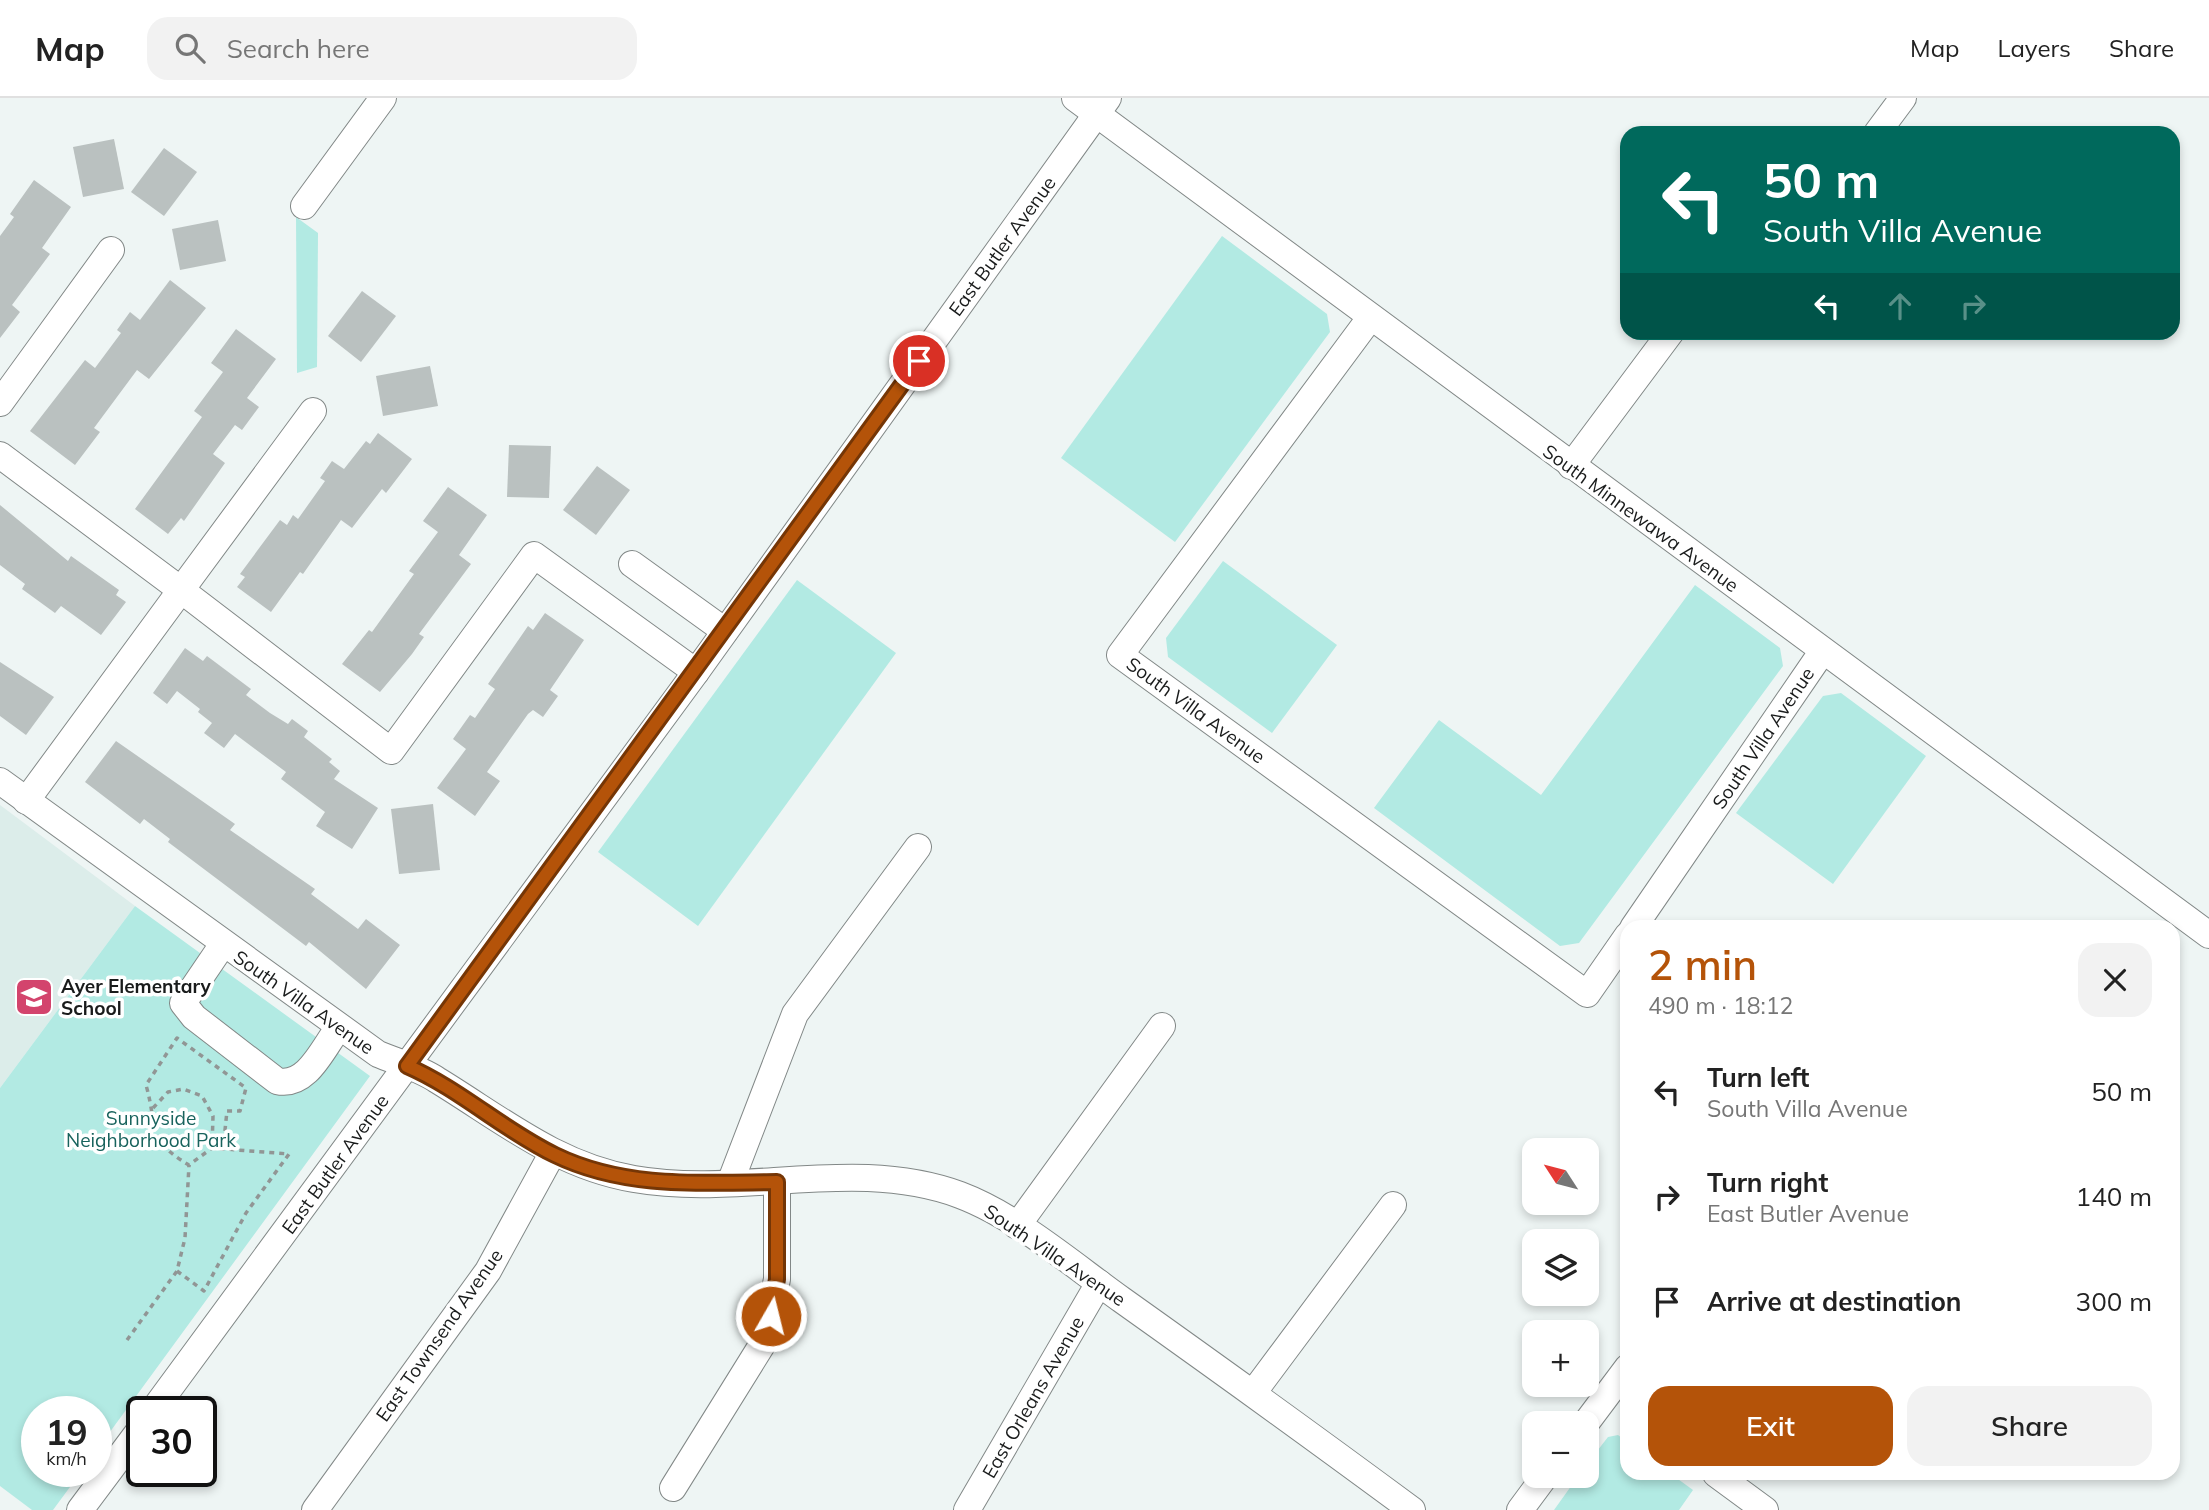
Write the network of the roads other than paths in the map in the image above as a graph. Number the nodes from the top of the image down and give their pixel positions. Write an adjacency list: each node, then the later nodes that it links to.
1 (383, 98): 6 (street)
2 (1075, 98): 4 (street, South Minnewawa Avenue)
3 (1903, 98): 5 (street)
4 (1103, 106): 8 (street, South Minnewawa Avenue); 16 (street, East Butler Avenue)
5 (1882, 126)
6 (304, 205)
7 (111, 250): 10 (street)
8 (1370, 318): 13 (street, South Minnewawa Avenue); 25 (street, South Villa Avenue)
9 (1665, 340): 13 (street)
10 (0, 403)
11 (313, 411): 15 (street)
12 (0, 455): 15 (street)
13 (1571, 466): 17 (street, South Minnewawa Avenue)
14 (632, 564): 16 (street)
15 (181, 590): 18 (street); 20 (street)
16 (724, 631): 18 (street, East Butler Avenue)
17 (1822, 652): 22 (street, South Villa Avenue); 23 (street, South Minnewawa Avenue)
18 (696, 672): 28 (street, East Butler Avenue)
19 (0, 781): 20 (street, South Villa Avenue)
20 (26, 801): 24 (street, South Villa Avenue)
21 (918, 847): 31 (street)
22 (1638, 920)
23 (2209, 935)
24 (223, 944): 27 (street, South Villa Avenue); 27 (street)
25 (1620, 947)
26 (1162, 1026): 33 (street)
27 (339, 1027): 28 (street, South Villa Avenue)
28 (407, 1066): 29 (street, South Villa Avenue); 36 (street, East Butler Avenue)
29 (552, 1154): 31 (street, South Villa Avenue); 44 (street, East Townsend Avenue)
30 (777, 1182): 31 (street, South Villa Avenue); 33 (street, South Villa Avenue); 41 (street)
31 (730, 1183)
32 (1393, 1205): 35 (street)
33 (1017, 1226): 34 (street, South Villa Avenue)
34 (1099, 1283): 35 (street, South Villa Avenue); 45 (street, East Orleans Avenue)
35 (1253, 1394): 46 (street, South Villa Avenue)
36 (164, 1396)
37 (1618, 1401): 38 (street)
38 (1599, 1414)
39 (126, 1448): 43 (street)
40 (1724, 1480): 48 (street)
41 (673, 1488)
42 (1536, 1488): 47 (street)
43 (80, 1510)
44 (315, 1510)
45 (967, 1510)
46 (1412, 1510)
47 (1520, 1510)
48 (1765, 1510)

